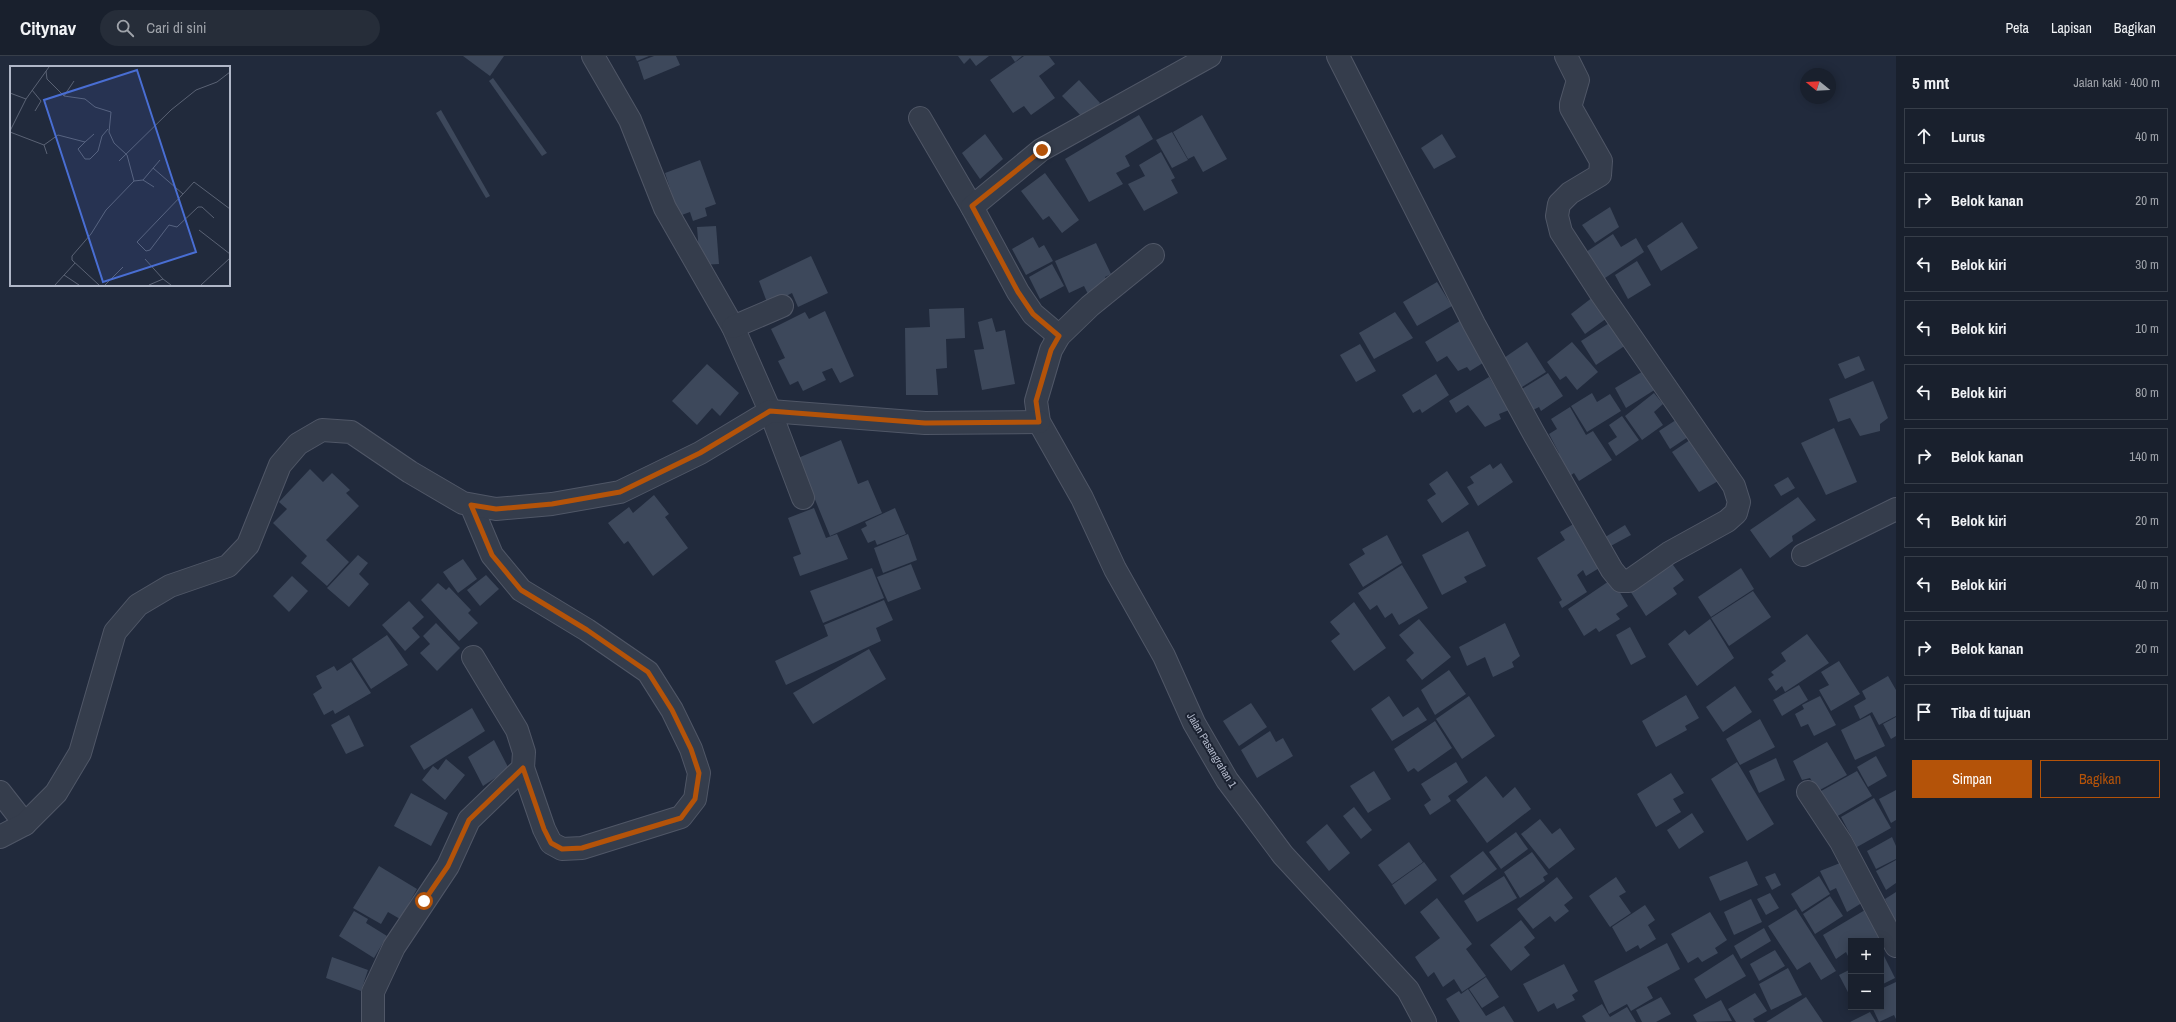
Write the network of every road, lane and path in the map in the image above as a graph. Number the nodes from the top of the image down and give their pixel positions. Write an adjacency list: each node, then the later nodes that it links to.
1 (593, 56): 9 (street)
2 (1210, 56): 6 (street)
3 (1338, 56): 4 (street)
4 (1566, 56)
5 (920, 118): 6 (street)
6 (972, 206): 10 (street)
7 (1153, 255): 10 (street)
8 (782, 306): 9 (street)
9 (733, 327): 11 (street)
10 (1059, 336): 12 (street)
11 (770, 411): 12 (street); 13 (street); 14 (street)
12 (1039, 422): 25 (street, Jalan Pasangrahan 1)
13 (803, 498)
14 (471, 505): 18 (street); 21 (street)
15 (1896, 509): 16 (street)
16 (1803, 555)
17 (473, 657): 18 (street)
18 (523, 768): 24 (street)
19 (0, 792): 21 (street)
20 (1808, 792): 23 (street)
21 (25, 824): 22 (street)
22 (0, 837)
23 (1896, 946)
24 (373, 1022)
25 (1425, 1022)

